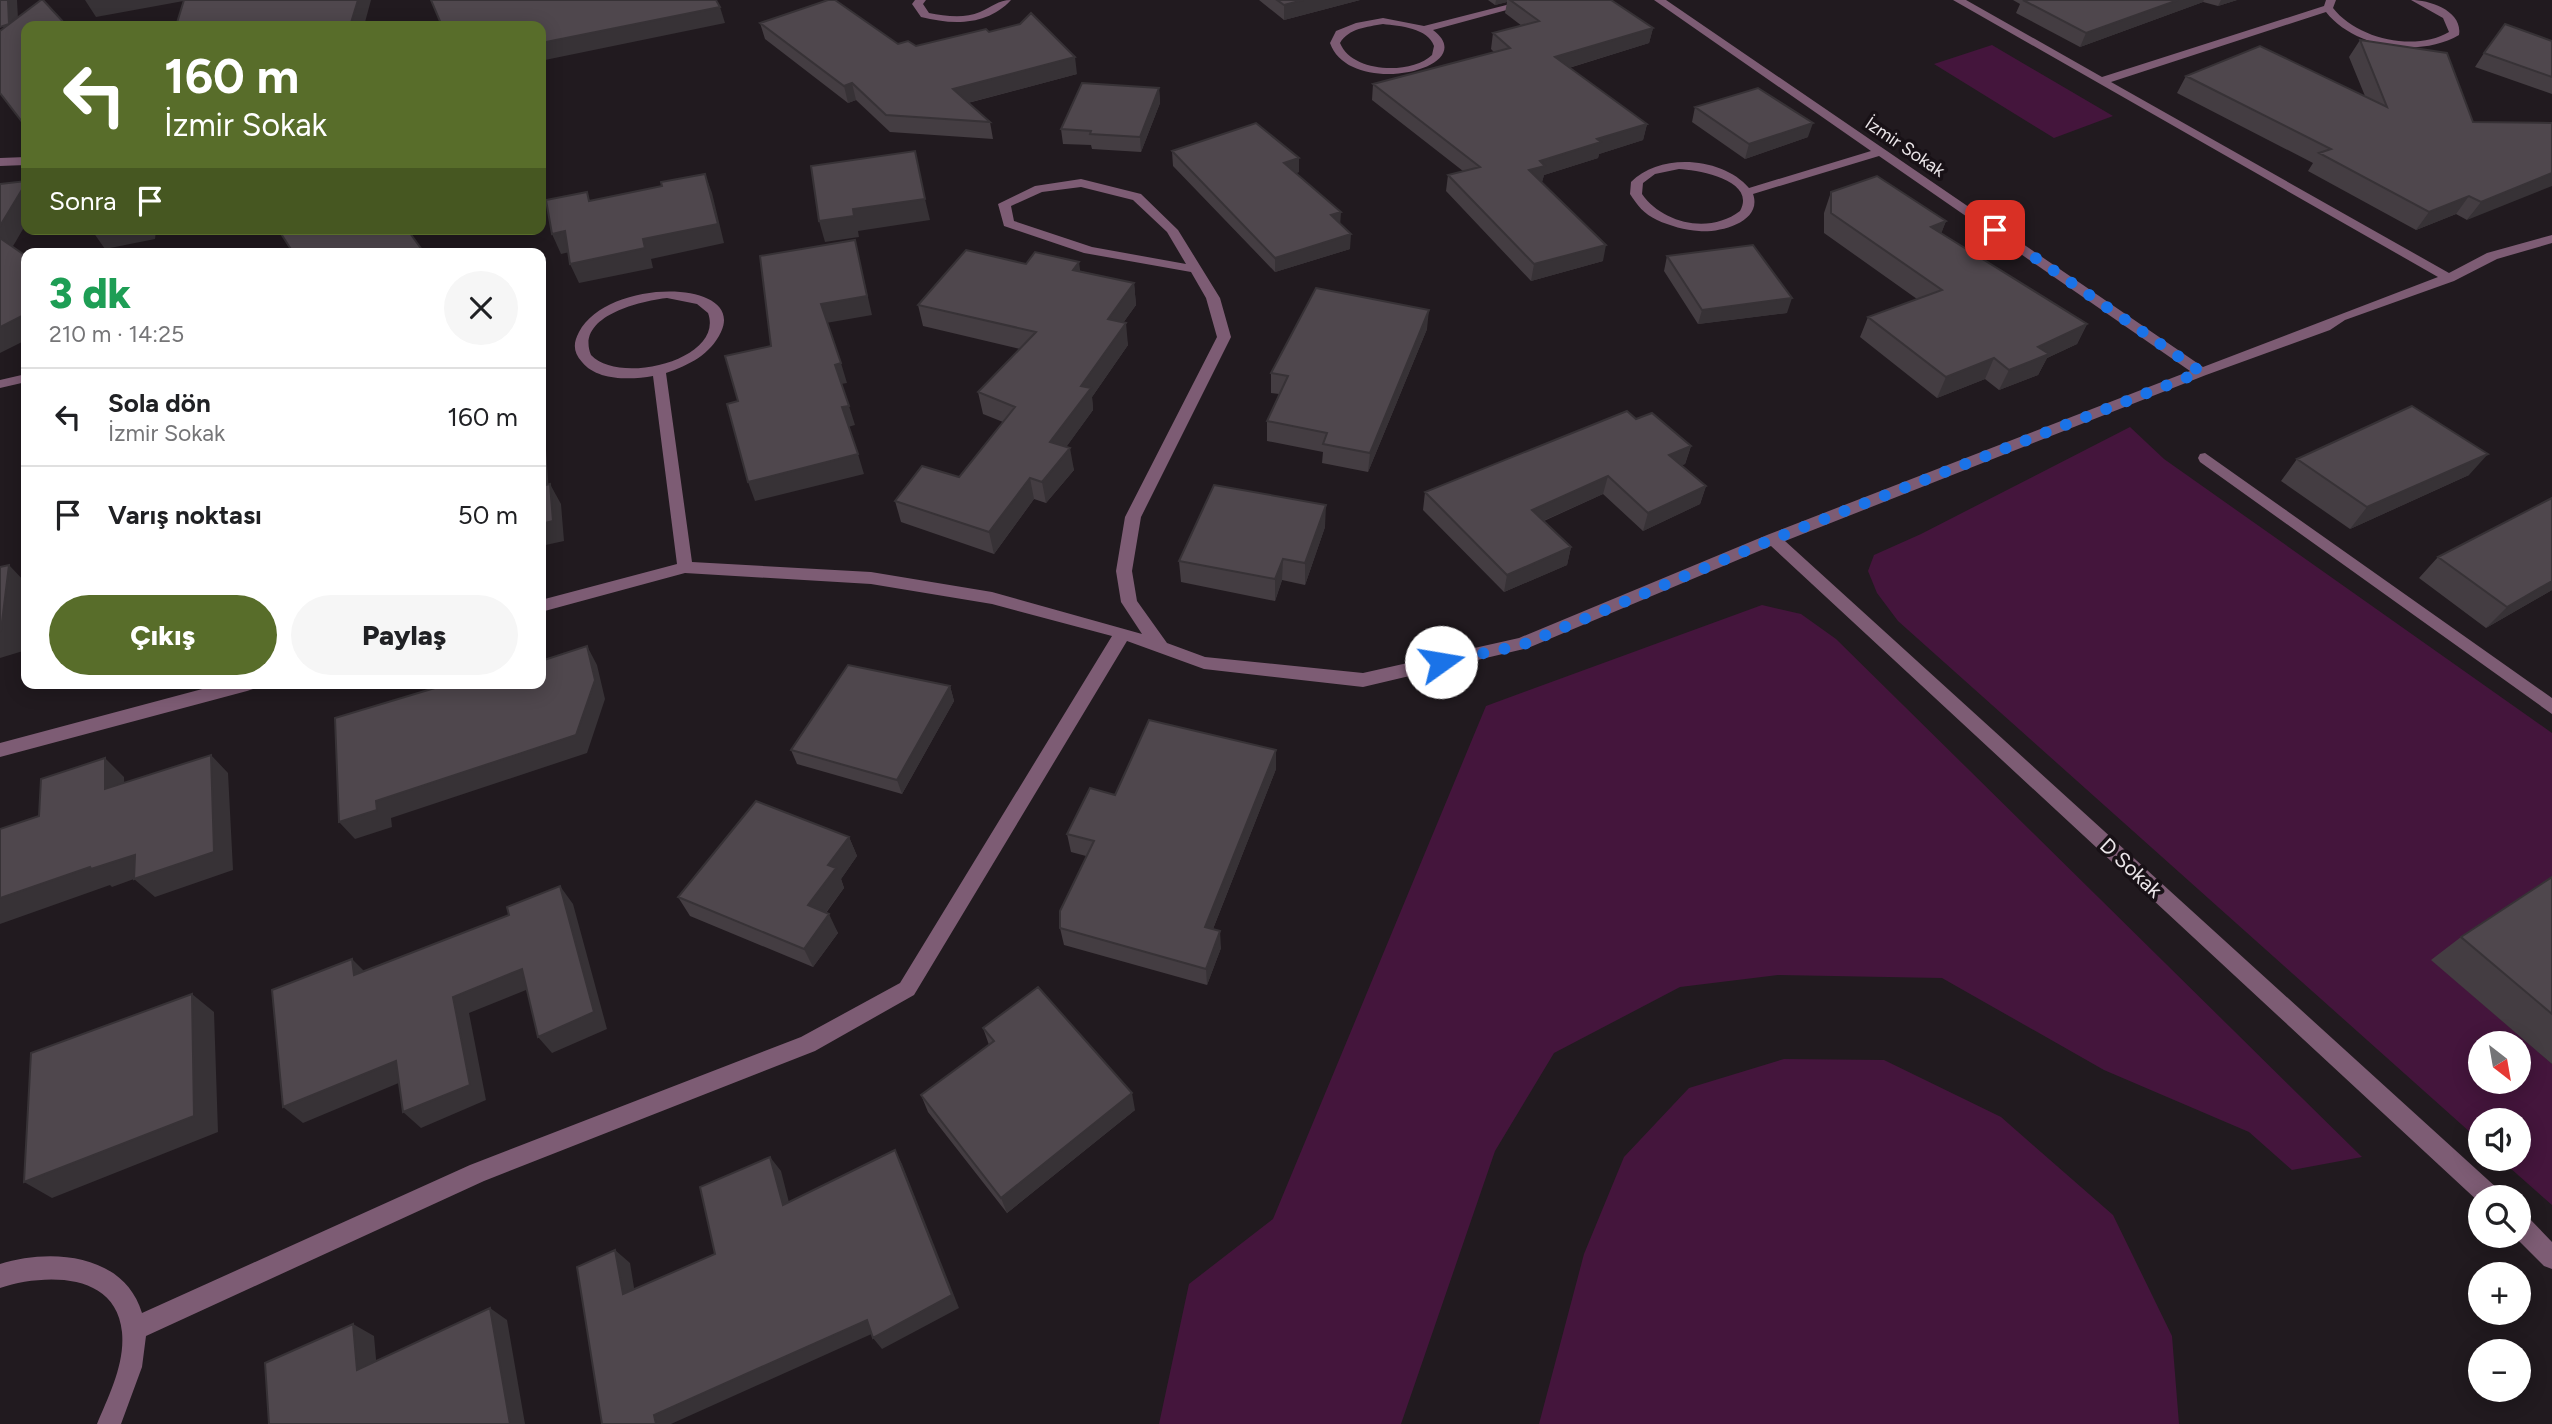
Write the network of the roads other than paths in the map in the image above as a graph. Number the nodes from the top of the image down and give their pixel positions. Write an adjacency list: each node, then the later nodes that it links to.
1 (921, 0): 2 (lane)
2 (1006, 0)
3 (1538, 0): 8 (lane)
4 (1659, 0): 10 (lane, İzmir Sokak)
5 (1958, 0): 9 (lane)
6 (2416, 0): 7 (lane)
7 (2329, 4): 9 (lane)
8 (1425, 29): 8 (lane)
9 (2102, 81): 16 (lane)
10 (1881, 152): 13 (lane); 18 (lane, İzmir Sokak)
11 (21, 161): 12 (lane)
12 (0, 162)
13 (1748, 192): 13 (lane)
14 (2552, 239): 16 (lane)
15 (1194, 269): 15 (lane); 26 (lane)
16 (2449, 278): 18 (lane)
17 (659, 371): 17 (lane); 23 (lane)
18 (2201, 372): 22 (lane)
19 (21, 379): 20 (lane)
20 (0, 384)
21 (2205, 457): 28 (lane)
22 (1773, 539): 26 (lane); 30 (lane, D Sokak)
23 (685, 567): 24 (lane); 25 (lane)
24 (546, 605)
25 (1124, 633): 26 (lane); 34 (lane)
26 (1161, 647)
27 (228, 689): 29 (lane)
28 (2552, 707)
29 (0, 750)
30 (2477, 1185)
31 (2531, 1236): 32 (lane)
32 (2552, 1258)
33 (0, 1276): 34 (lane)
34 (134, 1329): 35 (lane)
35 (109, 1424)

